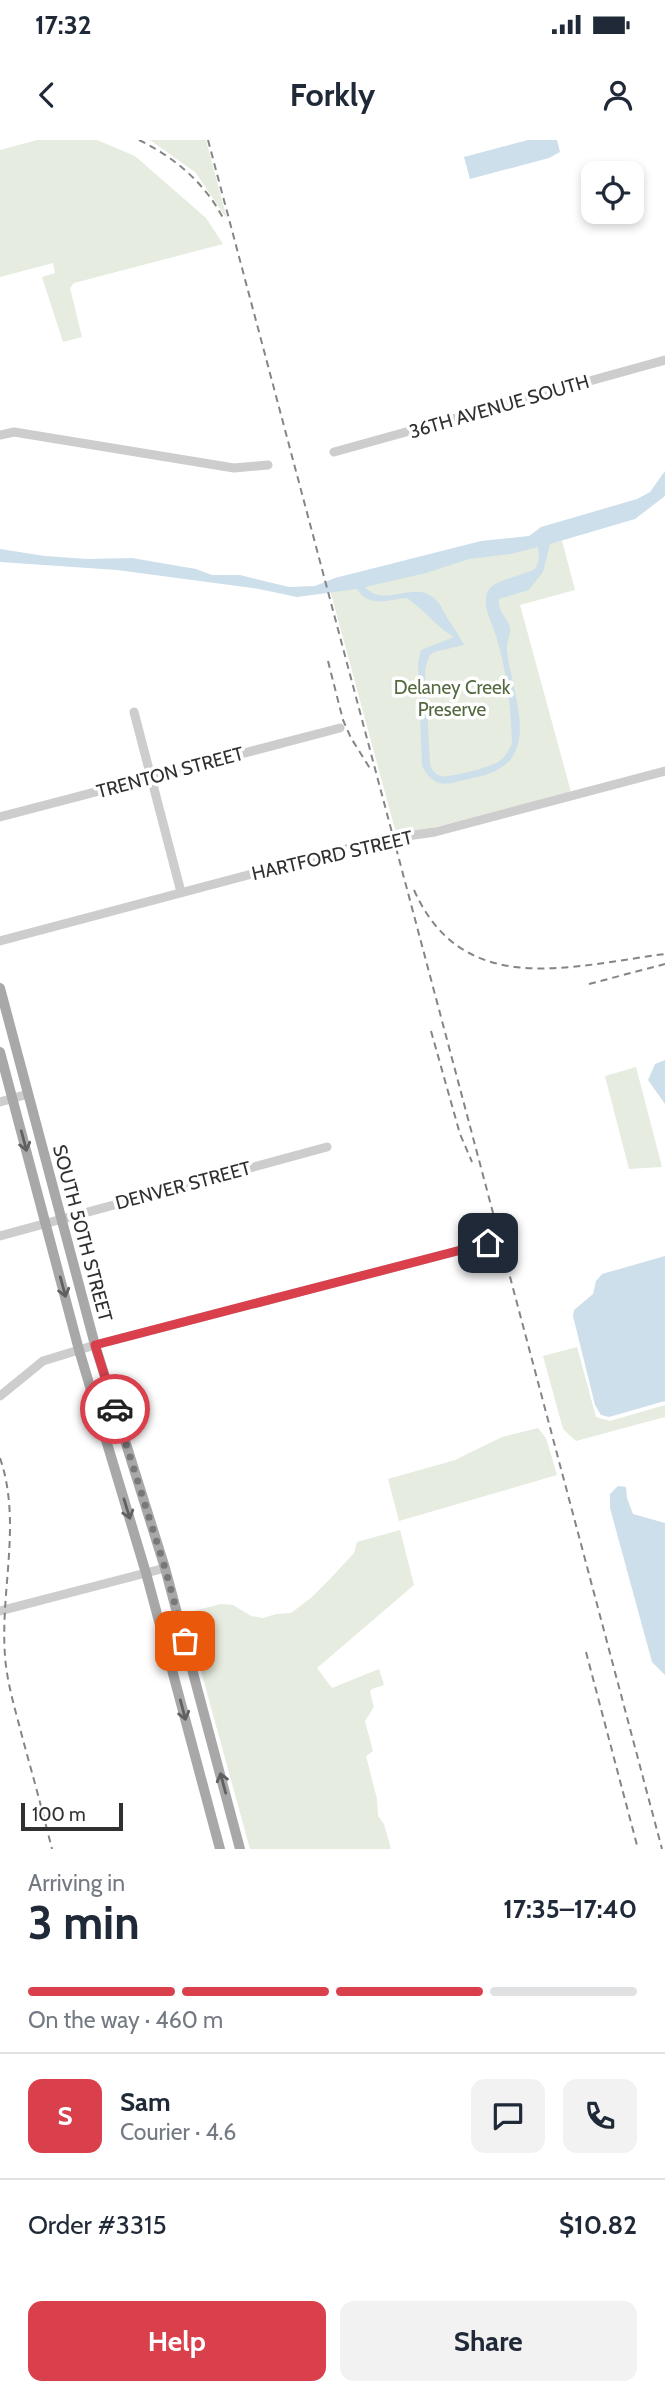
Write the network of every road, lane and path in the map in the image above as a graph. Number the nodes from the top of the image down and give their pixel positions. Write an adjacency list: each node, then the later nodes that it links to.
1 (665, 360): 3 (street, 36TH AVENUE SOUTH)
2 (0, 435): 4 (street)
3 (334, 452)
4 (268, 465)
5 (134, 712): 8 (street)
6 (340, 728): 8 (street, TRENTON STREET)
7 (665, 771): 10 (street, HARTFORD STREET)
8 (150, 777): 9 (street, TRENTON STREET); 10 (street)
9 (0, 817)
10 (181, 892): 11 (street, HARTFORD STREET)
11 (0, 941)
12 (0, 988): 14 (main road, SOUTH 50TH STREET)
13 (0, 1052): 15 (main road, SOUTH 50TH STREET)
14 (28, 1094): 15 (street); 18 (main road, SOUTH 50TH STREET)
15 (12, 1098): 16 (street); 19 (main road, SOUTH 50TH STREET, one-way to 19)
16 (0, 1102)
17 (327, 1147): 18 (street, DENVER STREET)
18 (61, 1218): 19 (street, DENVER STREET); 22 (main road, SOUTH 50TH STREET)
19 (46, 1224): 20 (street, DENVER STREET); 23 (main road, SOUTH 50TH STREET, one-way to 23)
20 (0, 1236)
21 (488, 1243): 22 (street)
22 (95, 1345): 23 (street); 25 (main road, SOUTH 50TH STREET)
23 (79, 1350): 24 (street); 26 (main road, SOUTH 50TH STREET, one-way to 26)
24 (0, 1396)
25 (165, 1568): 26 (street); 29 (main road, SOUTH 50TH STREET, one-way to 25)
26 (146, 1573): 27 (street); 28 (main road, SOUTH 50TH STREET, one-way to 28)
27 (0, 1611)
28 (220, 1849)
29 (240, 1849)

